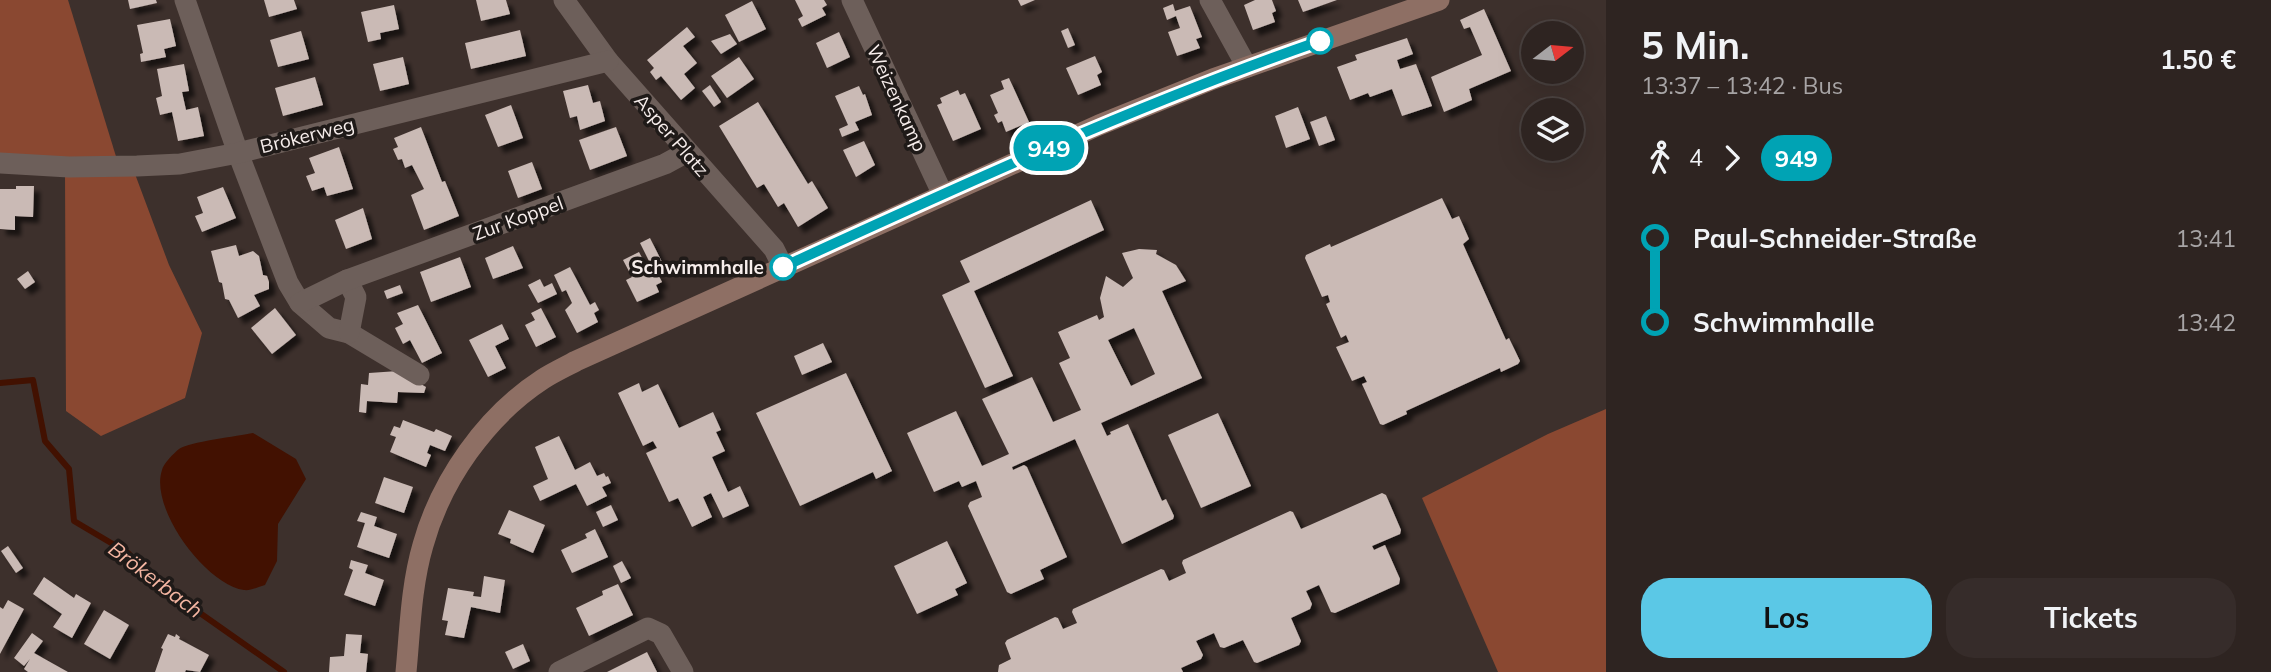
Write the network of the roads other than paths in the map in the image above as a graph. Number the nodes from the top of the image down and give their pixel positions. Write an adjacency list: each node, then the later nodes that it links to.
1 (185, 0): 8 (street)
2 (564, 0): 6 (street, Asper Platz)
3 (852, 0): 11 (street, Weizenkamp)
4 (1210, 0): 7 (street)
5 (1439, 0): 7 (street)
6 (608, 61): 8 (street, Brökerweg); 9 (street, Asper Platz)
7 (1247, 66): 11 (street)
8 (238, 152): 10 (street, Brökerweg); 14 (street)
9 (687, 152): 12 (street, Asper Platz); 13 (street, Zur Koppel)
10 (0, 163)
11 (943, 195): 12 (street)
12 (783, 267): 17 (street)
13 (347, 280): 14 (street, Zur Koppel); 15 (street)
14 (300, 303): 15 (street)
15 (349, 333): 16 (street)
16 (419, 375)
17 (406, 672)
18 (559, 672): 19 (street)
19 (683, 672)

